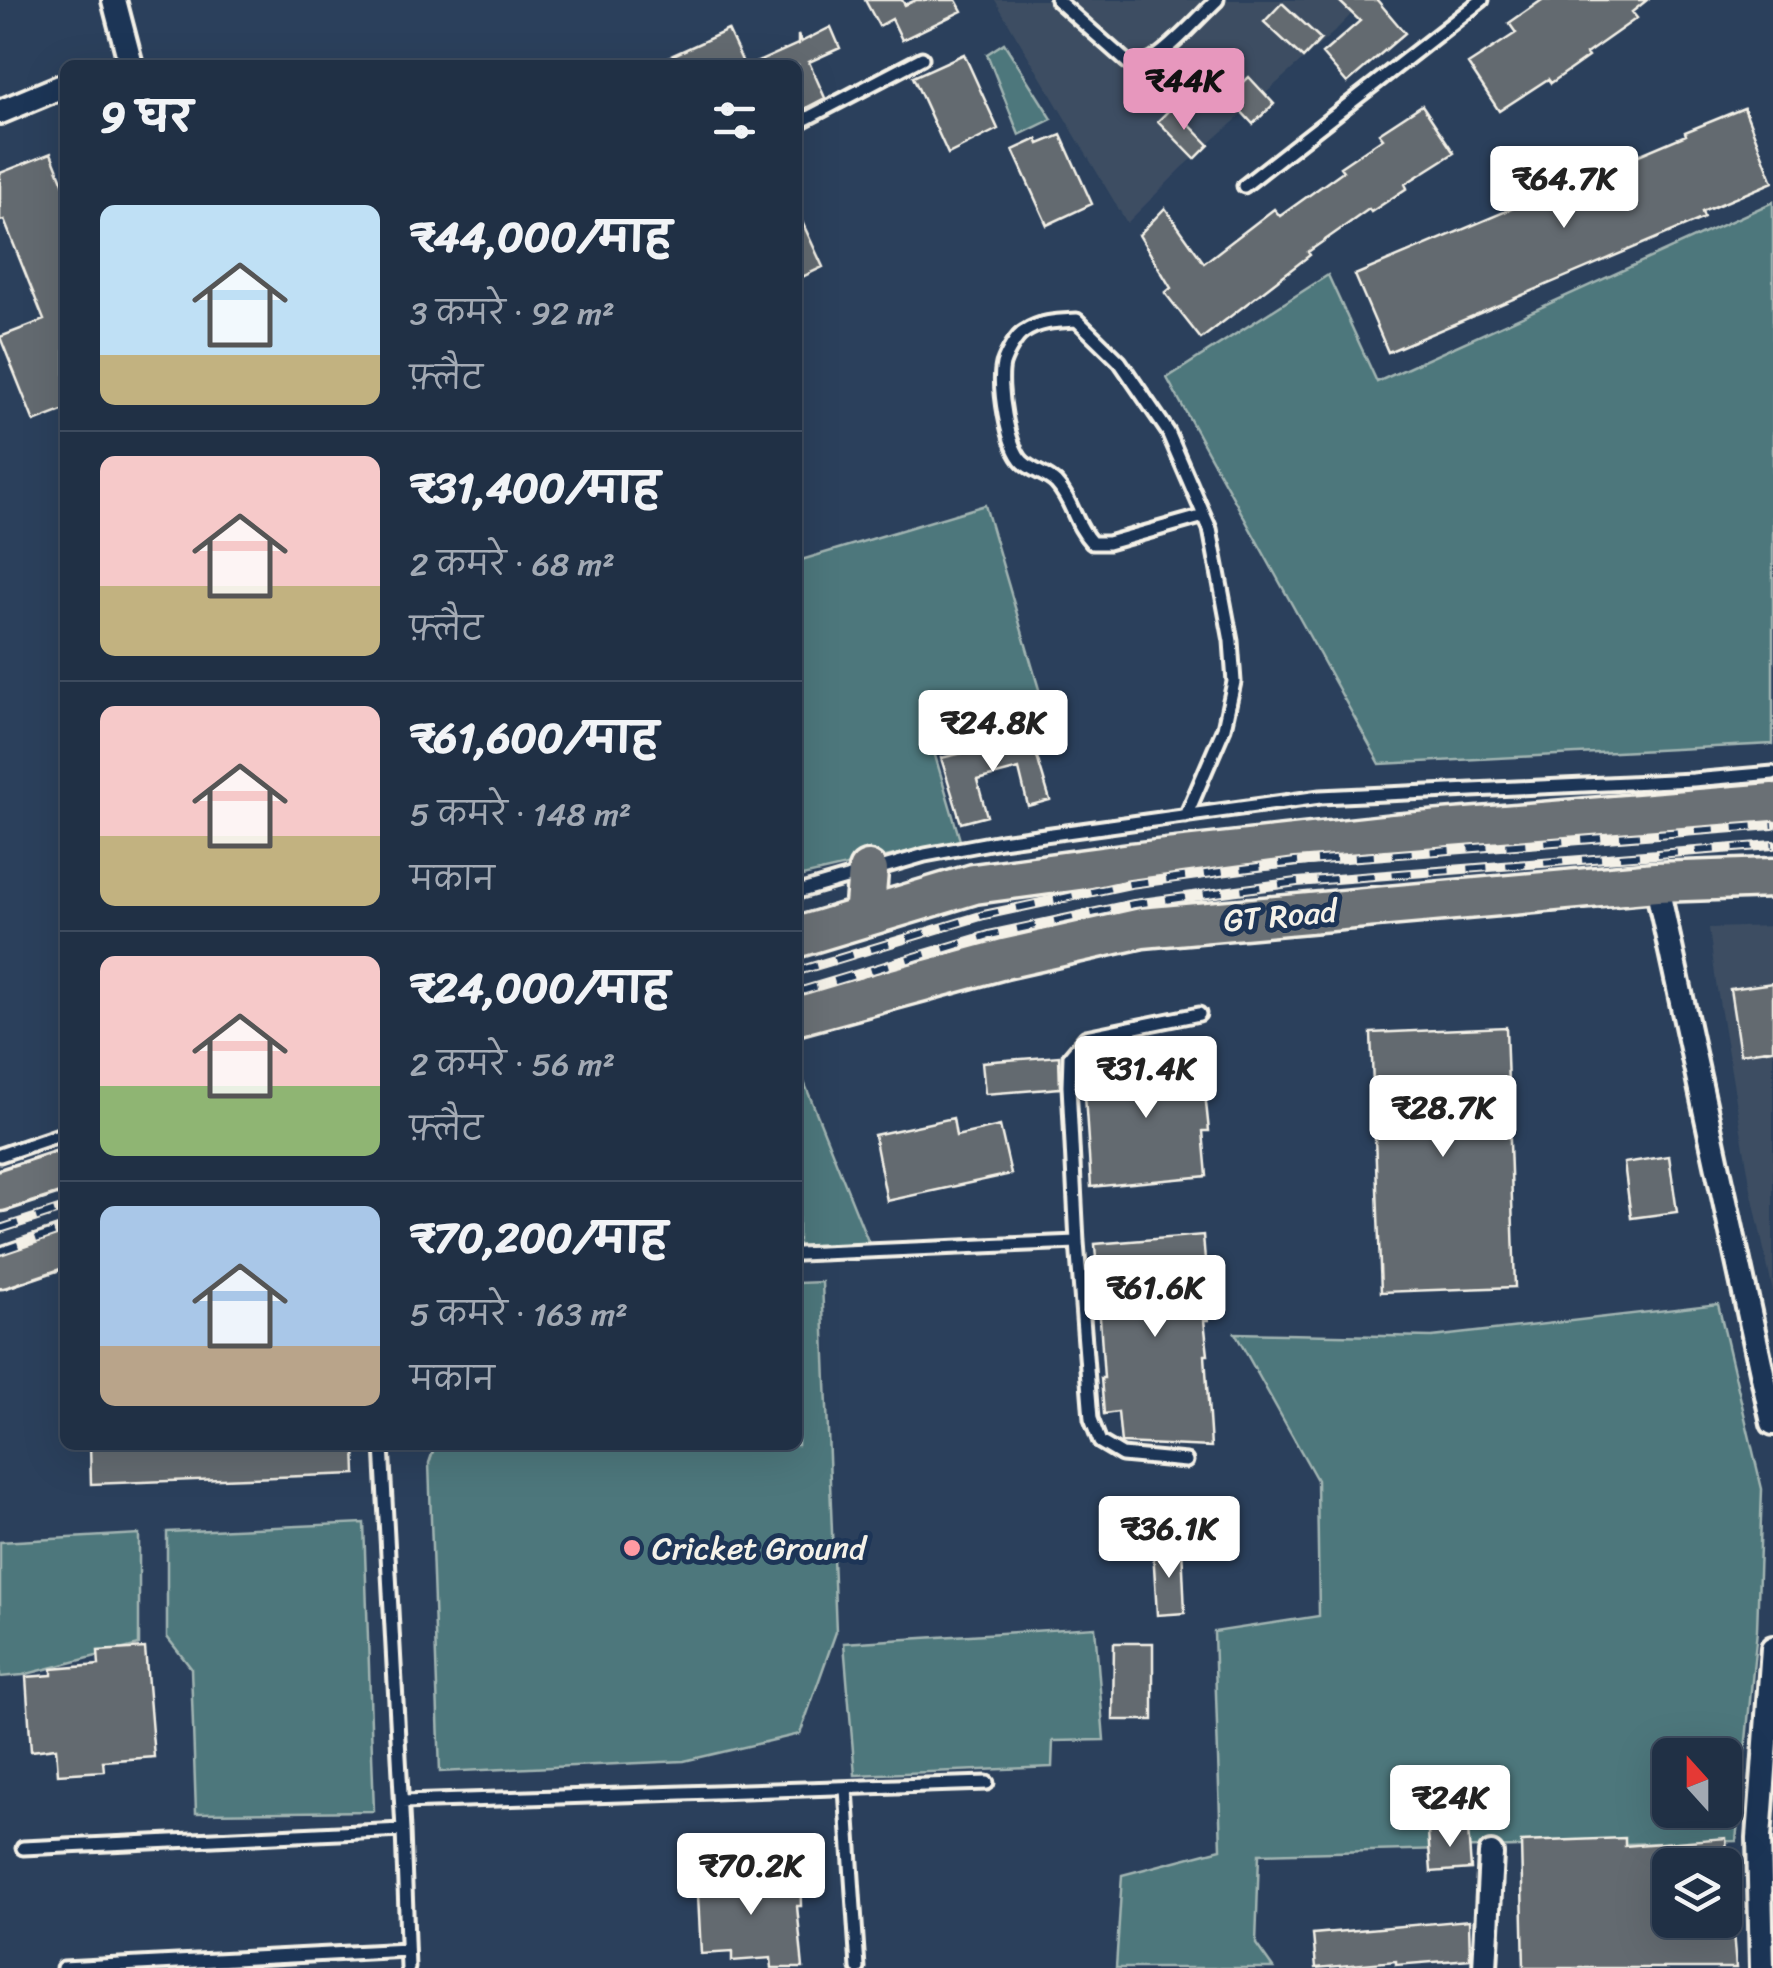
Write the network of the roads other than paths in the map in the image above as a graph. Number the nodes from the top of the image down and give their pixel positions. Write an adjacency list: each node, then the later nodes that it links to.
1 (114, 0): 6 (street)
2 (1057, 0): 3 (lane)
3 (1217, 0)
4 (1482, 0): 10 (lane)
5 (922, 58): 9 (lane)
6 (124, 60)
7 (60, 87): 8 (street)
8 (0, 112)
9 (802, 121)
10 (1244, 186)
11 (1204, 516): 11 (lane); 14 (lane)
12 (1773, 773): 14 (lane)
13 (1773, 803): 19 (highway, GT Road)
14 (1186, 816): 15 (lane)
15 (868, 871): 18 (lane); 19 (highway)
16 (1773, 878): 17 (highway, GT Road)
17 (1656, 882): 21 (highway, GT Road); 31 (street)
18 (802, 891)
19 (864, 917): 20 (highway, GT Road)
20 (802, 936)
21 (802, 1013)
22 (1199, 1014): 27 (lane)
23 (60, 1134): 24 (lane)
24 (0, 1156)
25 (60, 1172): 26 (highway)
26 (0, 1191)
27 (1077, 1242): 29 (lane); 33 (lane)
28 (60, 1248): 30 (highway)
29 (802, 1254)
30 (0, 1268)
31 (1773, 1423)
32 (382, 1450): 37 (lane)
33 (1186, 1461)
34 (1773, 1648): 46 (street)
35 (987, 1784): 36 (lane)
36 (846, 1789): 37 (lane); 44 (lane)
37 (402, 1802): 38 (lane)
38 (404, 1830): 39 (lane); 41 (lane)
39 (23, 1848)
40 (1491, 1854): 45 (street)
41 (407, 1950): 42 (lane); 43 (lane)
42 (62, 1968)
43 (408, 1968)
44 (858, 1968)
45 (1485, 1968)
46 (1762, 1968)

